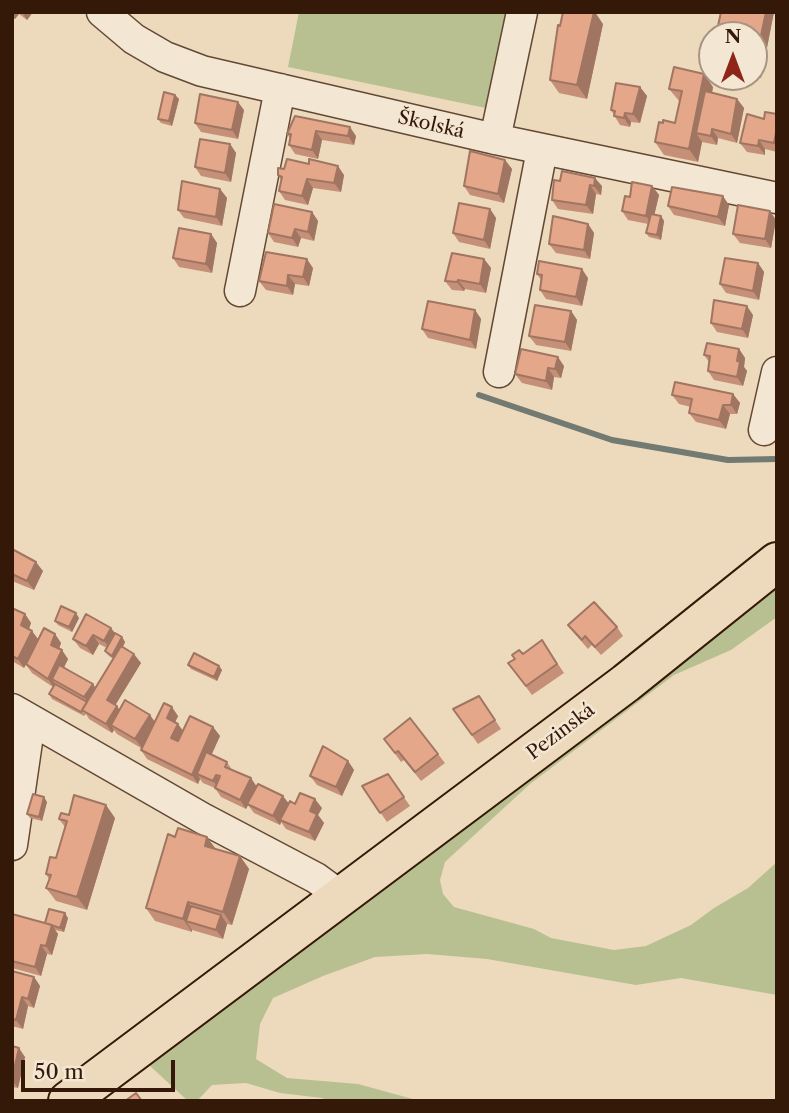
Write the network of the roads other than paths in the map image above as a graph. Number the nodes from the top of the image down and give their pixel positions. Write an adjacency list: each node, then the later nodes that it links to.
1 (102, 12): 3 (street, Školská)
2 (522, 12): 4 (street)
3 (280, 89): 4 (street, Školská); 7 (street)
4 (495, 139): 5 (street, Školská)
5 (542, 150): 6 (street, Školská); 8 (street)
6 (777, 198)
7 (240, 291)
8 (499, 372)
9 (777, 372): 10 (street)
10 (764, 430)
11 (777, 562): 14 (main road, Pezinská)
12 (21, 715): 13 (street); 14 (street)
13 (12, 845)
14 (342, 897): 15 (main road, Pezinská)
15 (68, 1101)

